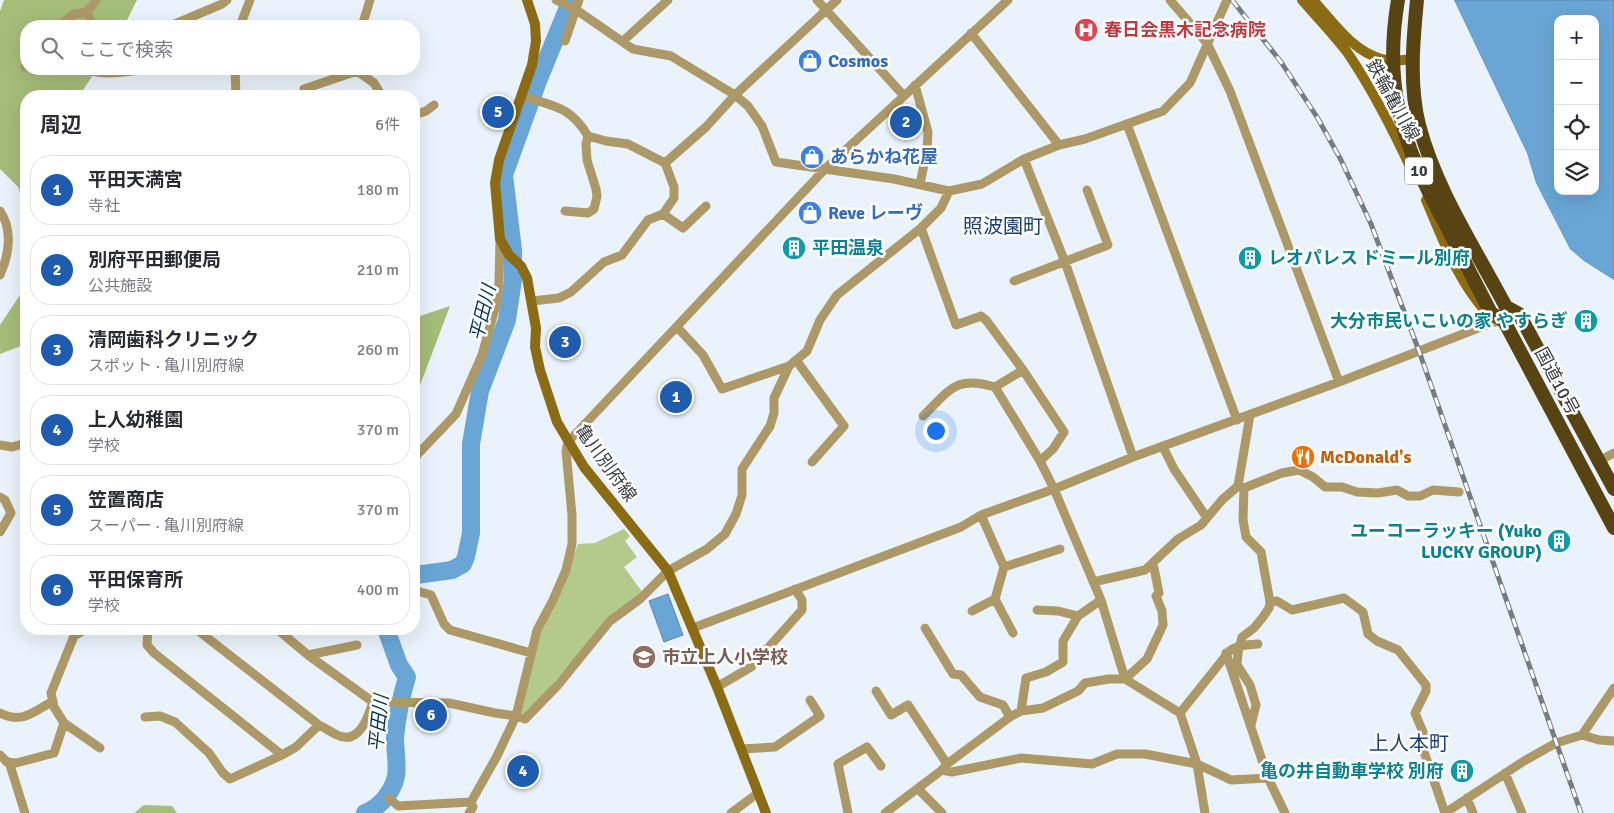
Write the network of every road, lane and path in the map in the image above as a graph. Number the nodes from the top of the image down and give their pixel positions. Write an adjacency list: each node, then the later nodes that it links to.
1 (96, 0): 20 (street)
2 (226, 0): 23 (street)
3 (250, 0): 24 (street)
4 (370, 0): 25 (street)
5 (527, 0): 41 (main road, 亀川別府線)
6 (579, 0): 18 (street)
7 (668, 0): 27 (street)
8 (817, 0): 19 (street)
9 (837, 0): 19 (street)
10 (1170, 0): 29 (street)
11 (1227, 0): 29 (street)
12 (1302, 0): 64 (main road, 鉄輪亀川線)
13 (1313, 0): 31 (main road, 鉄輪亀川線)
14 (1398, 0): 31 (highway, 国道10号 / 10)
15 (1417, 0): 30 (highway, 国道10号 / 10)
16 (558, 1): 18 (street)
17 (1001, 2): 26 (street)
18 (575, 9): 27 (street); 28 (street)
19 (826, 10): 39 (street); 40 (street)
20 (86, 12): 21 (street); 22 (street)
21 (66, 20)
22 (90, 20)
23 (184, 20)
24 (242, 20)
25 (364, 20)
26 (971, 34): 35 (street); 46 (street)
27 (623, 41): 39 (street)
28 (565, 42)
29 (1207, 43): 44 (street); 68 (street)
30 (1413, 59): 31 (main road, 鉄輪亀川線); 63 (highway, 国道10号 / 10)
31 (1393, 61): 64 (highway, 国道10号 / 10)
32 (235, 75): 36 (street)
33 (344, 75): 37 (street)
34 (364, 75): 38 (street)
35 (915, 85): 40 (street); 50 (street)
36 (236, 90)
37 (304, 90)
38 (378, 90)
39 (735, 95): 48 (street); 49 (street)
40 (904, 96): 49 (street)
41 (524, 97): 45 (street); 58 (main road, 亀川別府線)
42 (434, 105): 43 (street)
43 (420, 113)
44 (1127, 124): 46 (street); 72 (street)
45 (588, 136): 48 (street); 55 (street)
46 (1058, 146): 47 (street)
47 (1024, 159): 52 (street); 59 (street)
48 (665, 163): 56 (street)
49 (826, 168): 50 (street); 65 (street)
50 (920, 184): 52 (street)
51 (1087, 190): 59 (street)
52 (949, 191): 57 (street)
53 (706, 206): 56 (street)
54 (0, 211): 60 (street)
55 (565, 211)
56 (663, 214): 62 (street)
57 (921, 228): 66 (street); 67 (street)
58 (500, 239): 62 (main road, 亀川別府線); 77 (street)
59 (1065, 262): 61 (street); 79 (street)
60 (0, 275)
61 (1014, 281)
62 (532, 301): 73 (main road, 亀川別府線)
63 (1519, 314): 64 (street); 80 (highway, 国道10号 / 10)
64 (1504, 322): 68 (street); 90 (highway, 国道10号 / 10)
65 (678, 327): 66 (street); 73 (street)
66 (792, 363): 81 (street); 95 (street)
67 (1023, 370): 69 (street); 82 (street)
68 (1339, 382): 70 (street)
69 (994, 387): 71 (street); 82 (street)
70 (1250, 415): 72 (street); 83 (street)
71 (923, 416)
72 (1237, 420): 76 (street)
73 (568, 442): 95 (main road, 亀川別府線); 115 (street)
74 (0, 445): 75 (street)
75 (20, 445)
76 (1163, 446): 79 (street); 89 (street)
77 (420, 451)
78 (1614, 453): 80 (street)
79 (1134, 457): 84 (street)
80 (1599, 461): 85 (highway, 国道10号 / 10)
81 (812, 462)
82 (1040, 462): 84 (street)
83 (1241, 487): 86 (street); 89 (street); 101 (street)
84 (1054, 489): 88 (street); 96 (street)
85 (1614, 489)
86 (1459, 492)
87 (0, 497): 91 (street)
88 (981, 515): 94 (street); 97 (street)
89 (1207, 518): 93 (street)
90 (1614, 528)
91 (0, 532)
92 (1060, 550): 94 (street)
93 (1153, 563): 96 (street); 118 (street)
94 (1004, 567): 99 (street)
95 (668, 571): 105 (main road, 亀川別府線); 128 (street)
96 (1093, 582): 100 (street)
97 (795, 589): 105 (street); 119 (street)
98 (420, 592): 115 (street)
99 (994, 599): 103 (street); 107 (street)
100 (1101, 600): 104 (street); 118 (street)
101 (1270, 602): 114 (street); 160 (street)
102 (1037, 610): 104 (street)
103 (972, 611)
104 (1078, 616): 125 (street)
105 (692, 628): 119 (main road, 亀川別府線)
106 (925, 628): 129 (street)
107 (1013, 633)
108 (76, 635): 123 (street)
109 (147, 635): 139 (street)
110 (204, 635): 132 (street)
111 (284, 635): 117 (street)
112 (1258, 644): 114 (street)
113 (357, 645): 117 (street)
114 (1240, 646): 116 (street); 133 (street)
115 (531, 653): 128 (street)
116 (1226, 653): 127 (street); 133 (street)
117 (308, 655): 124 (street)
118 (1125, 679): 125 (street); 127 (street)
119 (717, 687): 137 (main road, 亀川別府線)
120 (1614, 688): 134 (street)
121 (876, 691): 143 (street)
122 (810, 700): 137 (street)
123 (53, 701): 126 (street); 131 (street)
124 (373, 702): 128 (street); 132 (street)
125 (1021, 711): 129 (street)
126 (0, 713)
127 (1180, 713): 141 (street)
128 (516, 716): 150 (street)
129 (1010, 716): 143 (street)
130 (145, 717): 139 (street)
131 (64, 723): 136 (street); 140 (street)
132 (320, 724): 139 (street)
133 (1251, 725): 145 (street)
134 (1582, 735): 135 (street); 144 (street)
135 (1614, 741)
136 (100, 748)
137 (741, 749): 147 (main road, 亀川別府線)
138 (0, 755): 140 (street)
139 (282, 756)
140 (9, 762): 151 (street)
141 (1197, 764): 143 (street); 145 (street); 158 (street)
142 (881, 766): 155 (street)
143 (944, 767): 146 (street)
144 (1505, 773): 149 (street); 162 (street)
145 (1268, 778): 159 (street)
146 (918, 789): 156 (street); 157 (street)
147 (758, 792): 153 (street); 154 (main road, 亀川別府線)
148 (389, 798): 150 (street)
149 (1467, 798): 160 (street); 161 (street)
150 (471, 802): 152 (street)
151 (24, 813)
152 (471, 813)
153 (731, 813)
154 (766, 813)
155 (848, 813)
156 (885, 813)
157 (942, 813)
158 (1205, 813)
159 (1285, 813)
160 (1445, 813)
161 (1473, 813)
162 (1522, 813)

